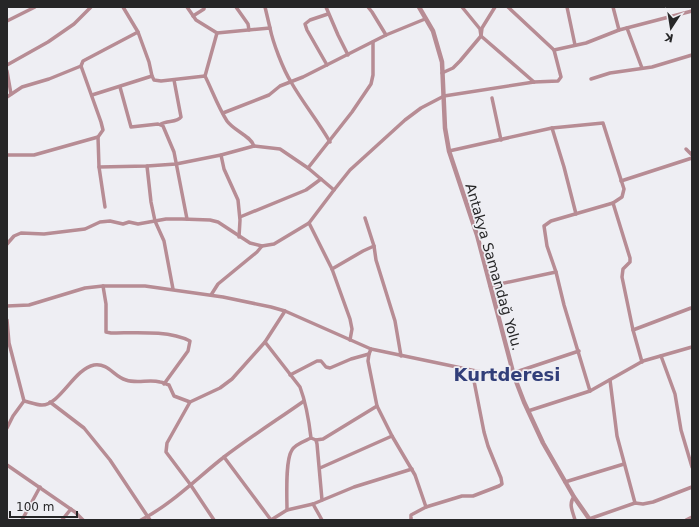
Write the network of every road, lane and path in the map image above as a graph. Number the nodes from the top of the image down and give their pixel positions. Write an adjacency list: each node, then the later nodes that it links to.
1 (35, 7): 20 (street)
2 (91, 7): 34 (street)
3 (123, 7): 25 (street)
4 (187, 7): 18 (street)
5 (204, 7): 18 (street)
6 (236, 7): 23 (street)
7 (265, 7): 21 (street)
8 (326, 7): 17 (street)
9 (368, 7): 27 (street)
10 (419, 7): 19 (street, Antakya Samandağ Yolu.)
11 (462, 7): 28 (street)
12 (495, 7): 28 (street)
13 (508, 7): 31 (street)
14 (567, 7): 30 (street)
15 (612, 7): 24 (street)
16 (692, 11): 22 (street)
17 (328, 14): 32 (street); 35 (street)
18 (193, 16): 26 (street)
19 (425, 19): 27 (street); 39 (street, Antakya Samandağ Yolu.)
20 (7, 21)
21 (270, 28): 23 (street); 44 (street)
22 (627, 28): 24 (street); 37 (street)
23 (249, 30): 26 (street)
24 (619, 30): 30 (street)
25 (138, 32): 36 (street); 40 (street)
26 (217, 33): 41 (street)
27 (386, 35): 29 (street)
28 (481, 36): 39 (street); 45 (street)
29 (373, 42): 32 (street); 57 (street)
30 (576, 44): 31 (street)
31 (554, 50): 45 (street)
32 (348, 55): 35 (street)
33 (692, 55): 37 (street)
34 (7, 64)
35 (327, 65): 44 (street)
36 (81, 66): 47 (street); 48 (street)
37 (642, 68): 42 (street)
38 (7, 71): 47 (street)
39 (442, 73): 49 (street, Antakya Samandağ Yolu.)
40 (152, 76): 43 (street); 46 (street)
41 (205, 76): 43 (street); 52 (street)
42 (591, 79)
43 (174, 80): 53 (street)
44 (290, 81): 52 (street); 57 (street)
45 (534, 82): 49 (street)
46 (120, 86): 48 (street); 53 (street)
47 (11, 94): 50 (street)
48 (92, 95): 55 (street)
49 (444, 96): 60 (street, Antakya Samandağ Yolu.); 71 (street)
50 (7, 97)
51 (492, 98): 56 (street)
52 (223, 113): 58 (street)
53 (161, 124): 65 (street)
54 (552, 128): 56 (street); 70 (street); 74 (street)
55 (98, 137): 61 (street); 67 (street)
56 (501, 140): 60 (street)
57 (330, 142): 68 (street)
58 (254, 146): 62 (street); 68 (street)
59 (686, 148): 63 (street)
60 (449, 151): 87 (street, Antakya Samandağ Yolu.)
61 (7, 155)
62 (221, 155): 65 (street); 75 (street)
63 (692, 155)
64 (692, 158): 70 (street)
65 (176, 164): 66 (street); 77 (street)
66 (147, 166): 67 (street); 78 (street)
67 (99, 167): 73 (street)
68 (308, 168): 69 (street)
69 (321, 179): 71 (street); 75 (street)
70 (621, 180): 72 (street)
71 (334, 190): 79 (street)
72 (613, 203): 74 (street); 94 (street)
73 (105, 207)
74 (576, 214): 85 (street)
75 (240, 217): 80 (street)
76 (365, 218): 83 (street)
77 (187, 219): 78 (street); 80 (street)
78 (156, 221): 81 (street); 88 (street)
79 (309, 223): 82 (street); 84 (street)
80 (239, 237): 82 (street)
81 (7, 244)
82 (262, 246): 89 (street)
83 (374, 246): 84 (street); 101 (street)
84 (332, 269): 95 (street)
85 (556, 272): 87 (street); 99 (street)
86 (103, 286): 88 (street); 90 (street); 108 (street)
87 (490, 286): 105 (street, Antakya Samandağ Yolu.)
88 (173, 289): 89 (street)
89 (211, 295): 92 (street)
90 (7, 306)
91 (691, 308): 94 (street)
92 (285, 311): 95 (street); 96 (street)
93 (7, 322): 110 (street)
94 (633, 330): 103 (street)
95 (350, 340): 98 (street)
96 (265, 342): 106 (street); 113 (street)
97 (692, 347): 102 (street)
98 (371, 349): 100 (street); 101 (street)
99 (579, 351): 105 (street); 109 (street)
100 (369, 354): 106 (street); 114 (street)
101 (401, 356): 104 (street)
102 (660, 356): 103 (street); 123 (street)
103 (642, 362): 107 (street)
104 (476, 371): 105 (street); 134 (street)
105 (513, 374): 115 (street, Antakya Samandağ Yolu.)
106 (290, 375): 111 (street)
107 (610, 380): 109 (street); 121 (street)
108 (164, 384): 112 (street); 113 (street)
109 (590, 391): 115 (street)
110 (24, 400): 112 (street); 116 (street)
111 (304, 401): 118 (street); 120 (street)
112 (50, 402): 138 (street)
113 (190, 402): 127 (street)
114 (377, 406): 117 (street); 119 (street)
115 (528, 411): 126 (street, Antakya Samandağ Yolu.)
116 (7, 428)
117 (392, 436): 124 (street); 125 (street)
118 (311, 438): 119 (street); 136 (street)
119 (316, 440): 124 (street)
120 (224, 457): 127 (street); 144 (street)
121 (624, 464): 126 (street); 132 (street)
122 (7, 465): 129 (street)
123 (692, 467)
124 (320, 468): 131 (street)
125 (412, 469): 131 (street); 134 (street)
126 (566, 482): 130 (street, Antakya Samandağ Yolu.)
127 (190, 484): 138 (street); 143 (street)
128 (692, 487): 132 (street)
129 (40, 488): 135 (street); 139 (street)
130 (574, 497): 147 (street); 148 (street, Antakya Samandağ Yolu.)
131 (322, 500): 133 (street)
132 (635, 503): 148 (street)
133 (313, 504): 136 (street); 145 (street)
134 (426, 507): 146 (street)
135 (71, 509): 140 (street); 141 (street)
136 (287, 510): 144 (street)
137 (692, 517): 149 (street)
138 (149, 518): 142 (street)
139 (22, 520)
140 (62, 520)
141 (83, 520)
142 (141, 520)
143 (214, 520)
144 (271, 520)
145 (322, 520)
146 (411, 520)
147 (575, 520)
148 (589, 520)
149 (686, 520)

